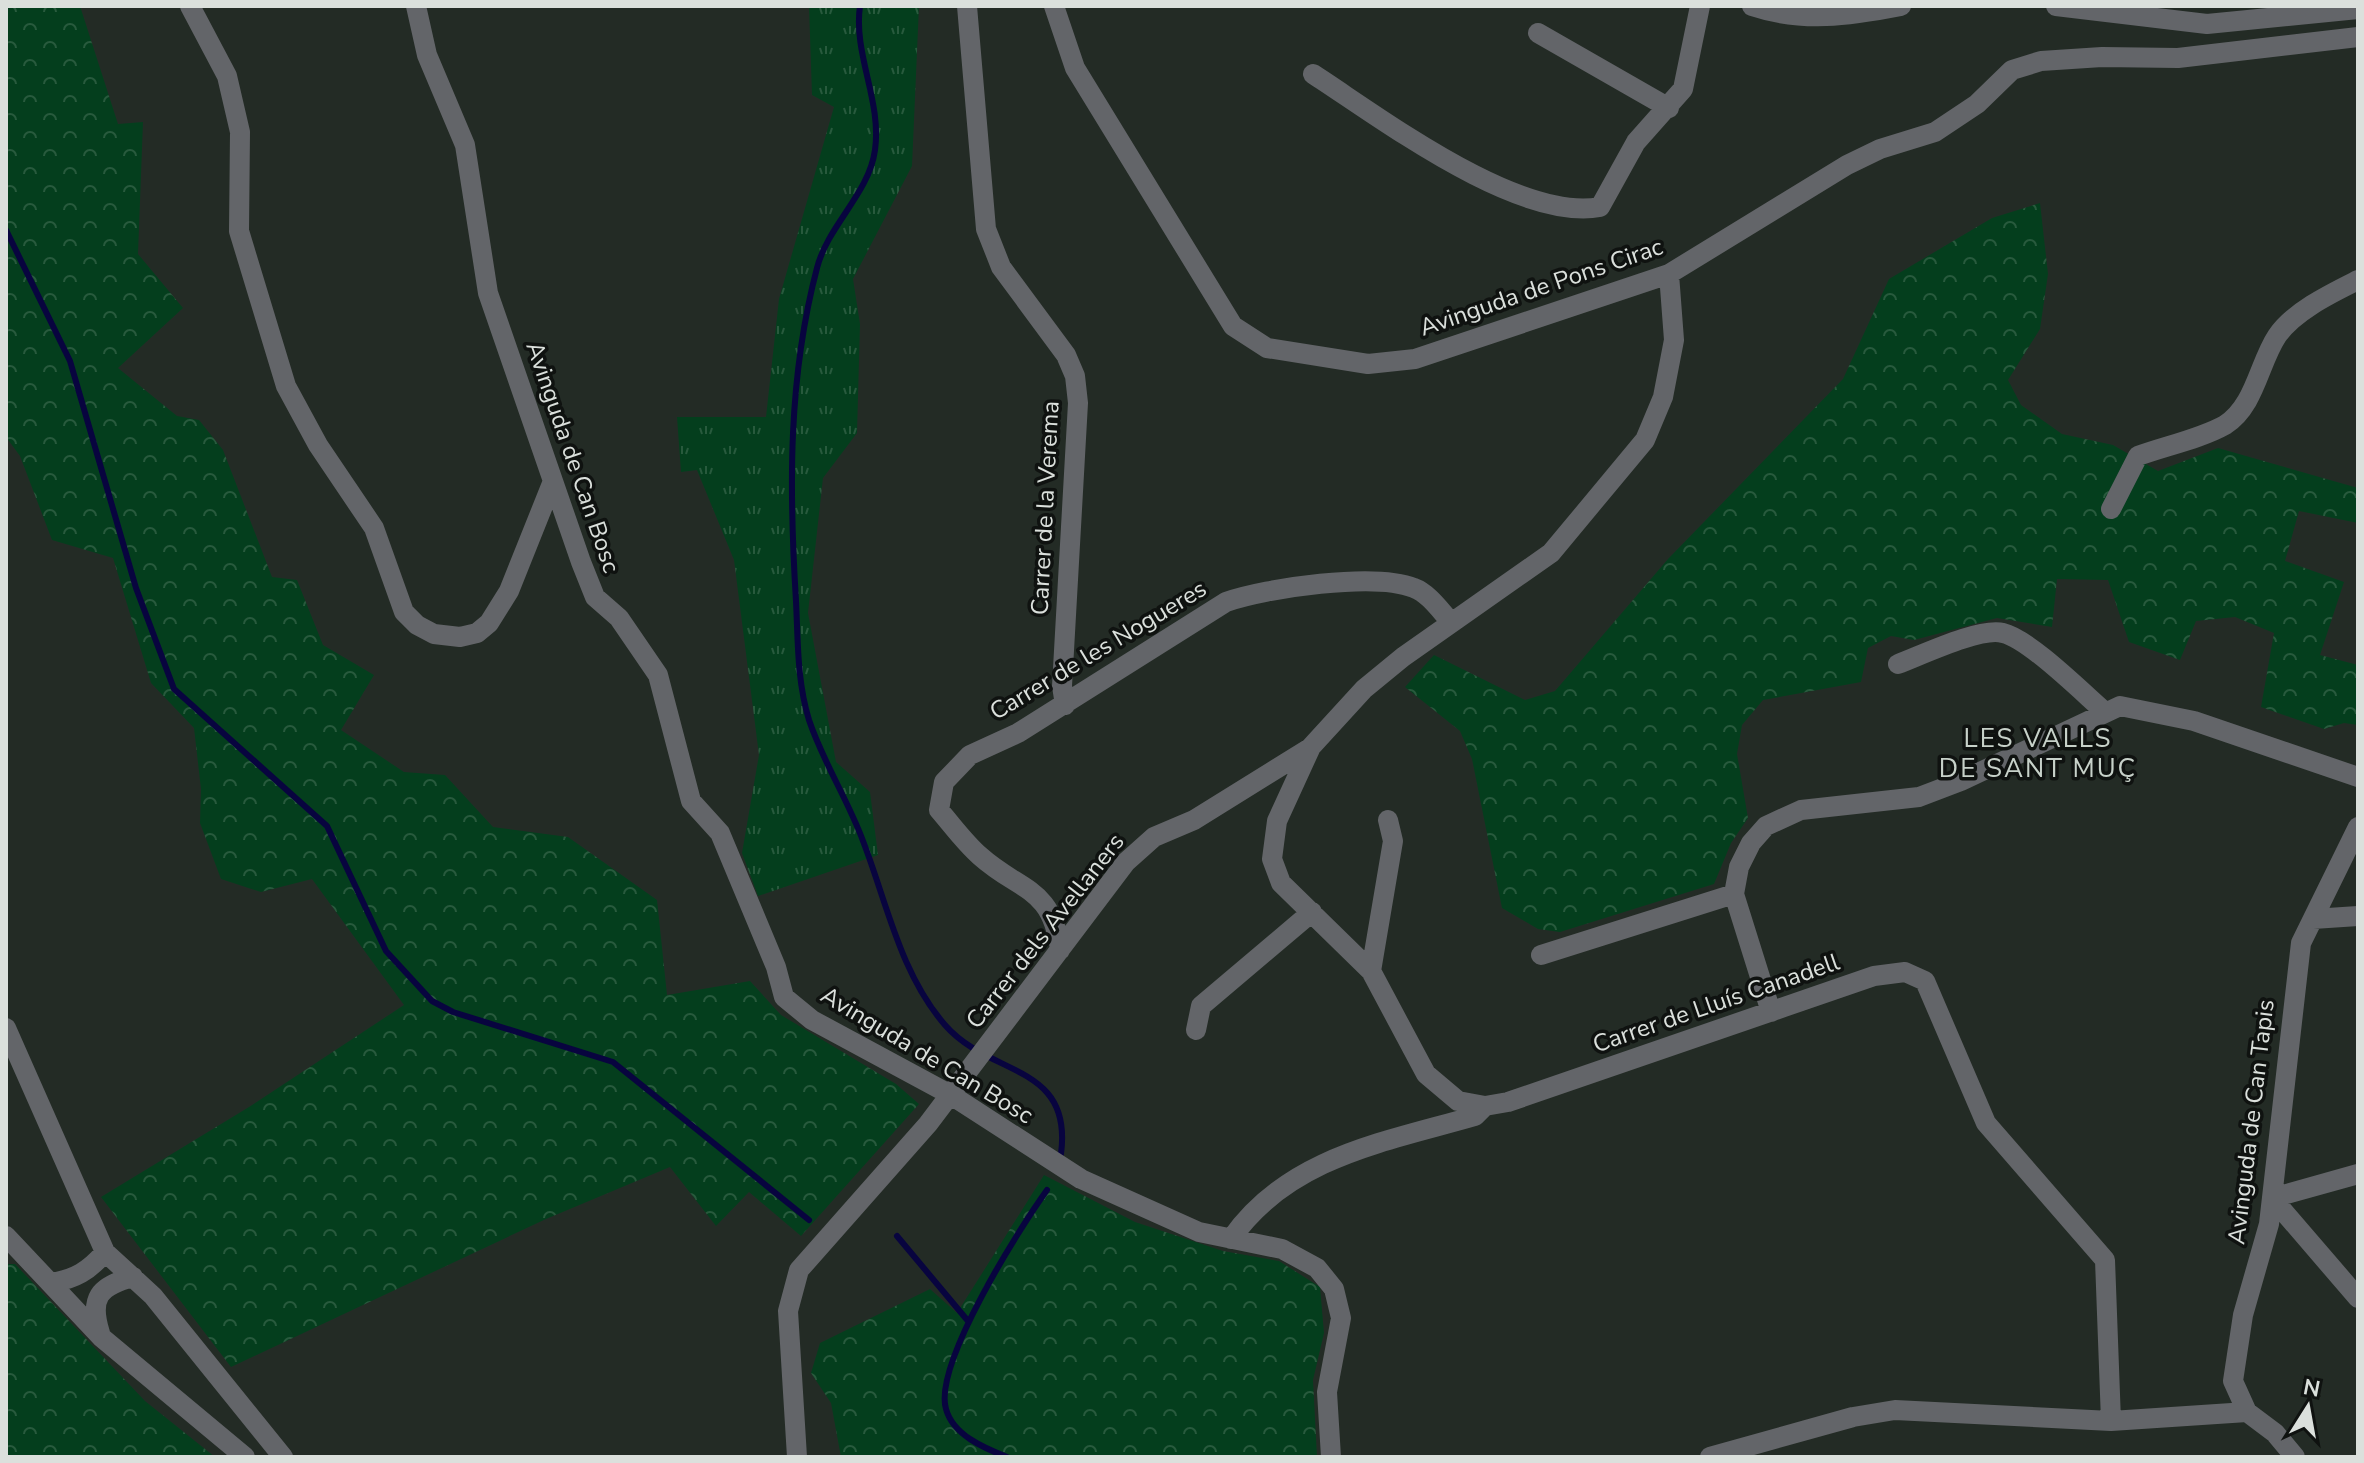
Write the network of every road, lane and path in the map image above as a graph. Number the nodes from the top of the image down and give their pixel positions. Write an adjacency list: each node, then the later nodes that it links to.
1 (190, 6): 18 (street)
2 (416, 6): 18 (street, Avinguda de Can Bosc)
3 (967, 6): 22 (street, Carrer de la Verema)
4 (1054, 6): 16 (street, Avinguda de Pons Cirac)
5 (1700, 6): 15 (street)
6 (1752, 6): 7 (street)
7 (1901, 6)
8 (2056, 6): 10 (street)
9 (2358, 9): 10 (street)
10 (2232, 21): 13 (street)
11 (1538, 33): 15 (street)
12 (2358, 37): 13 (street, Avinguda de Pons Cirac)
13 (2232, 51): 16 (street, Avinguda de Pons Cirac)
14 (1313, 74): 15 (street)
15 (1669, 108)
16 (1669, 274): 20 (street, Carrer dels Avellaners)
17 (2358, 280): 19 (street)
18 (553, 481): 38 (street, Avinguda de Can Bosc)
19 (2111, 509)
20 (1450, 621): 22 (street, Carrer de les Nogueres); 24 (street, Carrer dels Avellaners)
21 (1898, 664): 23 (street)
22 (1065, 705): 32 (street, Carrer de les Nogueres)
23 (2105, 712): 25 (street); 28 (street)
24 (1310, 748): 29 (street); 32 (street, Carrer dels Avellaners)
25 (2358, 777)
26 (1388, 820): 34 (street)
27 (2358, 827): 31 (street, Avinguda de Can Tapis)
28 (1734, 894): 33 (street); 35 (street)
29 (1312, 912): 34 (street); 37 (street)
30 (2358, 916): 31 (street)
31 (2313, 919): 41 (street, Avinguda de Can Tapis)
32 (1060, 950): 38 (street, Carrer dels Avellaners)
33 (1541, 955)
34 (1371, 971): 39 (street)
35 (1771, 1012): 39 (street, Carrer de Lluís Canadell); 50 (street, Carrer de Lluís Canadell)
36 (6, 1028): 44 (street)
37 (1196, 1030)
38 (951, 1095): 43 (street, Avinguda de Can Bosc); 53 (street, Carrer dels Avellaners)
39 (1485, 1106): 43 (street, Carrer de Lluís Canadell)
40 (2358, 1174): 41 (street)
41 (2272, 1198): 47 (street); 49 (street, Avinguda de Can Tapis)
42 (6, 1236): 46 (street)
43 (1231, 1239): 54 (street, Avinguda de Can Bosc)
44 (105, 1252): 45 (street); 46 (street)
45 (133, 1277): 48 (street); 52 (street)
46 (51, 1283): 48 (street)
47 (2358, 1298)
48 (101, 1337): 51 (street)
49 (2247, 1412): 50 (street); 56 (street)
50 (2111, 1421): 55 (street)
51 (245, 1457)
52 (283, 1457)
53 (797, 1457)
54 (1331, 1457)
55 (1710, 1457)
56 (2295, 1457)

